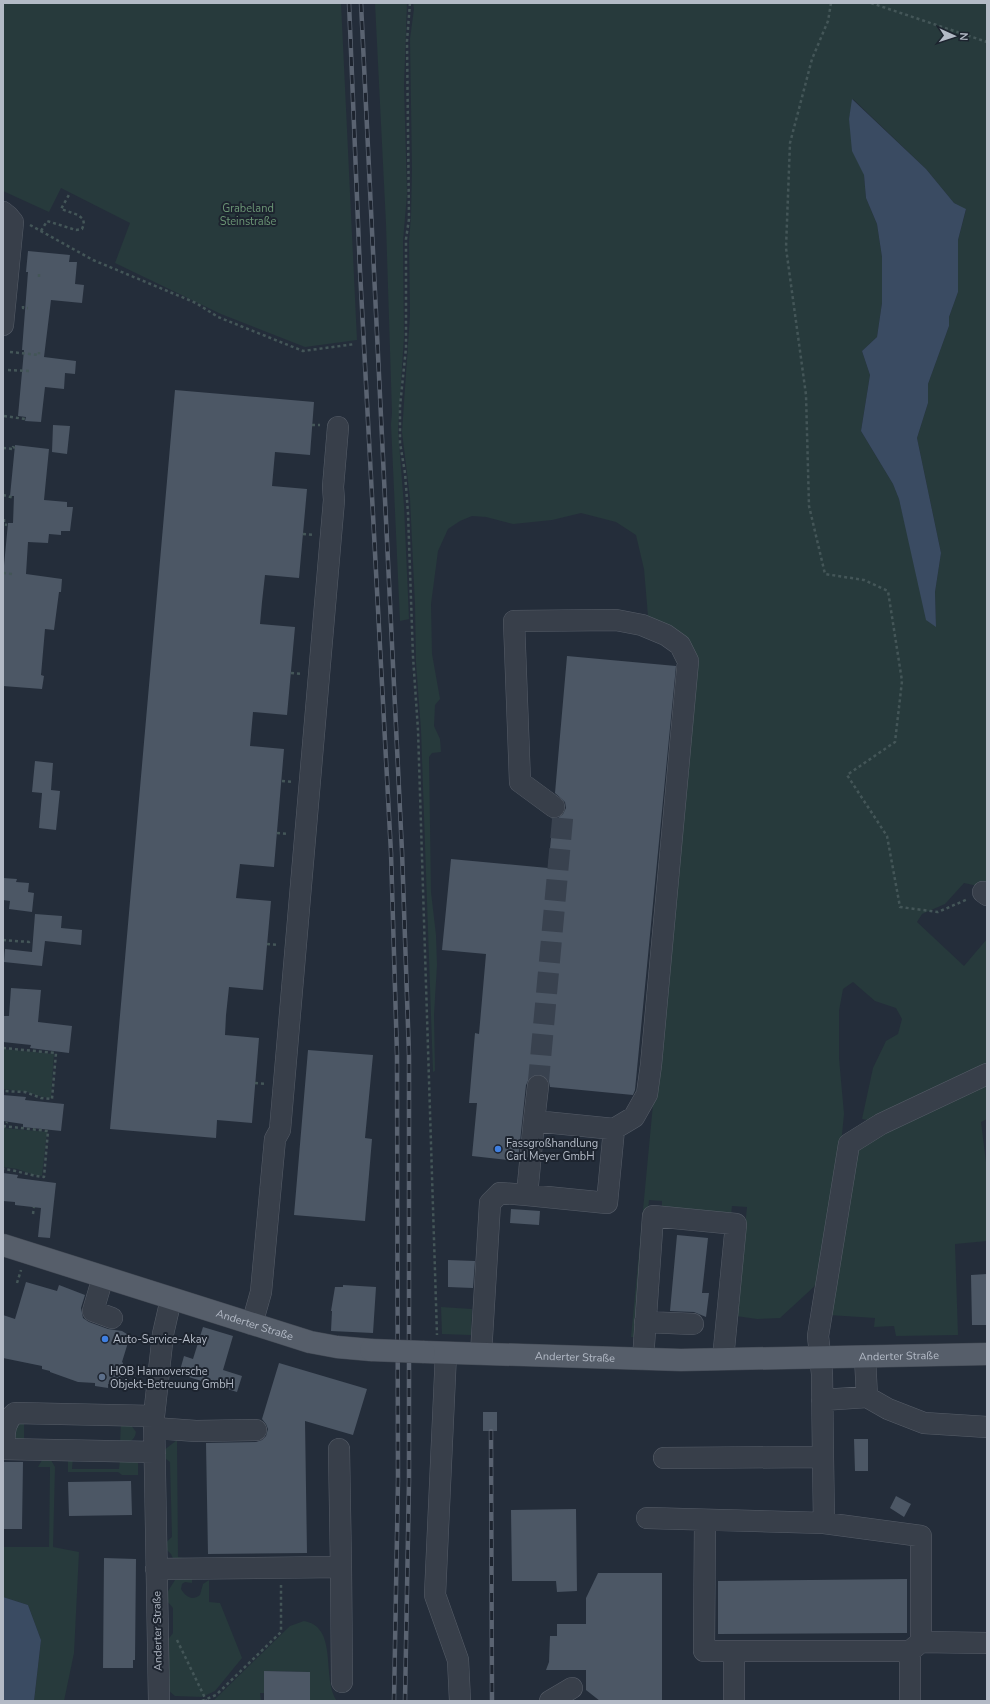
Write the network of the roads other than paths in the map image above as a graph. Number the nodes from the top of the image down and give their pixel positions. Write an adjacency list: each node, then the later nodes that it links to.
1 (15, 221): 2 (street)
2 (3, 325)
3 (338, 427): 15 (street)
4 (554, 807): 8 (street)
5 (987, 1074): 20 (street)
6 (538, 1086): 7 (street)
7 (534, 1121): 8 (street); 9 (street)
8 (614, 1129): 9 (street)
9 (527, 1195): 18 (street)
10 (3, 1245): 11 (main road, Anderter Straße)
11 (103, 1277): 12 (main road, Anderter Straße); 13 (street)
12 (171, 1299): 15 (main road, Anderter Straße); 26 (street, Anderter Straße)
13 (112, 1318)
14 (645, 1322): 16 (street); 22 (street); 23 (street)
15 (252, 1324): 17 (main road, Anderter Straße, bridge)
16 (693, 1324)
17 (446, 1353): 18 (main road, Anderter Straße); 45 (street)
18 (481, 1354): 22 (main road, Anderter Straße)
19 (987, 1354): 21 (main road, Anderter Straße)
20 (819, 1357): 21 (main road, Anderter Straße); 23 (main road, Anderter Straße); 25 (street)
21 (865, 1357): 24 (street)
22 (643, 1359): 23 (main road, Anderter Straße)
23 (723, 1359)
24 (867, 1388): 25 (street); 27 (street)
25 (822, 1400): 32 (street)
26 (154, 1422): 28 (street); 29 (street); 31 (street, Anderter Straße)
27 (987, 1427)
28 (256, 1430)
29 (4, 1449): 31 (street)
30 (339, 1450): 37 (street)
31 (155, 1452): 38 (street, Anderter Straße)
32 (823, 1456): 33 (street); 36 (street)
33 (664, 1458)
34 (647, 1518): 35 (street)
35 (705, 1520): 36 (street); 41 (street)
36 (824, 1524): 40 (street)
37 (341, 1567): 38 (street); 42 (street)
38 (156, 1569): 44 (street, Anderter Straße)
39 (987, 1643): 40 (street)
40 (916, 1647): 41 (street); 48 (street)
41 (734, 1651): 47 (street)
42 (342, 1682)
43 (572, 1688): 46 (street)
44 (159, 1701)
45 (460, 1701)
46 (550, 1701)
47 (734, 1701)
48 (910, 1701)

